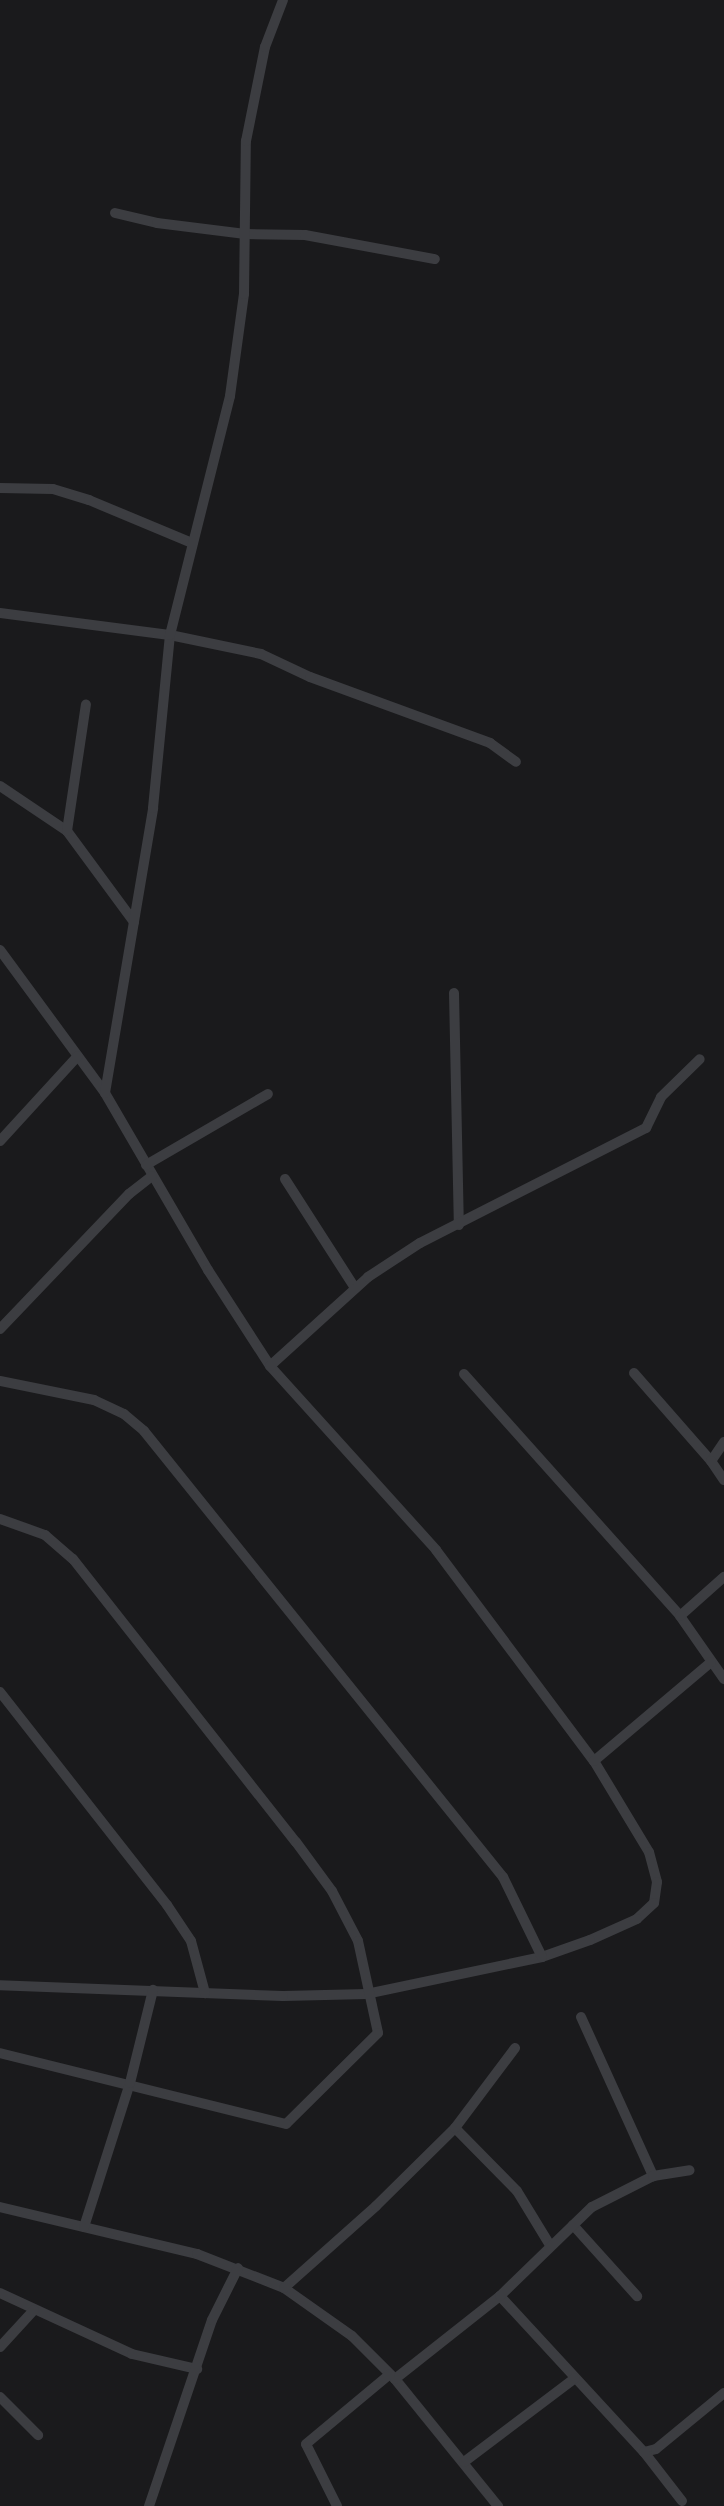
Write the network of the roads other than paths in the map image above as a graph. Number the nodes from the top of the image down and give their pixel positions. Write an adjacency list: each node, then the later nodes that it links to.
1 (283, 0): 3 (street)
2 (115, 213): 3 (street)
3 (245, 234): 4 (street); 6 (street)
4 (435, 259)
5 (0, 488): 6 (street)
6 (192, 543): 8 (street)
7 (0, 613): 8 (street)
8 (170, 635): 10 (street); 13 (street)
9 (86, 704): 12 (street)
10 (516, 762)
11 (0, 786): 12 (street)
12 (67, 831): 13 (street)
13 (134, 922): 18 (street)
14 (0, 950): 16 (street)
15 (454, 993): 24 (street)
16 (78, 1056): 18 (street); 20 (street)
17 (700, 1059): 24 (street)
18 (105, 1093): 21 (street)
19 (268, 1094): 21 (street)
20 (0, 1141)
21 (146, 1165): 22 (street)
22 (152, 1176): 26 (street); 27 (street)
23 (285, 1179): 25 (street)
24 (459, 1225): 25 (street)
25 (355, 1288): 27 (street)
26 (0, 1329)
27 (270, 1366): 41 (street)
28 (634, 1373): 32 (street)
29 (464, 1374): 36 (street)
30 (0, 1381): 42 (street)
31 (724, 1442): 32 (street)
32 (711, 1461): 33 (street)
33 (724, 1480)
34 (0, 1519): 46 (street)
35 (724, 1577): 36 (street)
36 (680, 1616): 37 (street)
37 (711, 1662): 38 (street); 41 (street)
38 (724, 1679)
39 (0, 1692): 40 (street)
40 (4, 1705): 45 (street)
41 (594, 1761): 42 (street)
42 (542, 1957): 46 (street)
43 (0, 1985): 44 (street)
44 (153, 1990): 45 (street); 50 (street)
45 (205, 1993): 46 (street)
46 (367, 1994): 50 (street)
47 (581, 2017): 53 (street)
48 (515, 2048): 51 (street)
49 (0, 2053): 50 (street)
50 (130, 2083): 56 (street)
51 (455, 2128): 57 (street); 59 (street)
52 (690, 2170): 53 (street)
53 (653, 2176): 55 (street)
54 (0, 2207): 56 (street)
55 (573, 2225): 57 (street); 62 (street)
56 (84, 2227): 58 (street)
57 (550, 2245): 61 (street)
58 (238, 2268): 59 (street); 65 (street)
59 (284, 2288): 66 (street)
60 (0, 2293): 63 (street)
61 (500, 2296): 66 (street); 67 (street)
62 (637, 2296)
63 (34, 2310): 64 (street); 65 (street)
64 (0, 2347)
65 (197, 2369): 74 (street)
66 (393, 2377): 72 (street); 75 (street)
67 (575, 2378): 71 (street); 72 (street)
68 (724, 2393): 71 (street)
69 (0, 2397): 70 (street)
70 (38, 2435)
71 (644, 2452): 73 (street)
72 (464, 2462): 76 (street)
73 (682, 2501)
74 (149, 2506)
75 (337, 2506)
76 (498, 2506)

